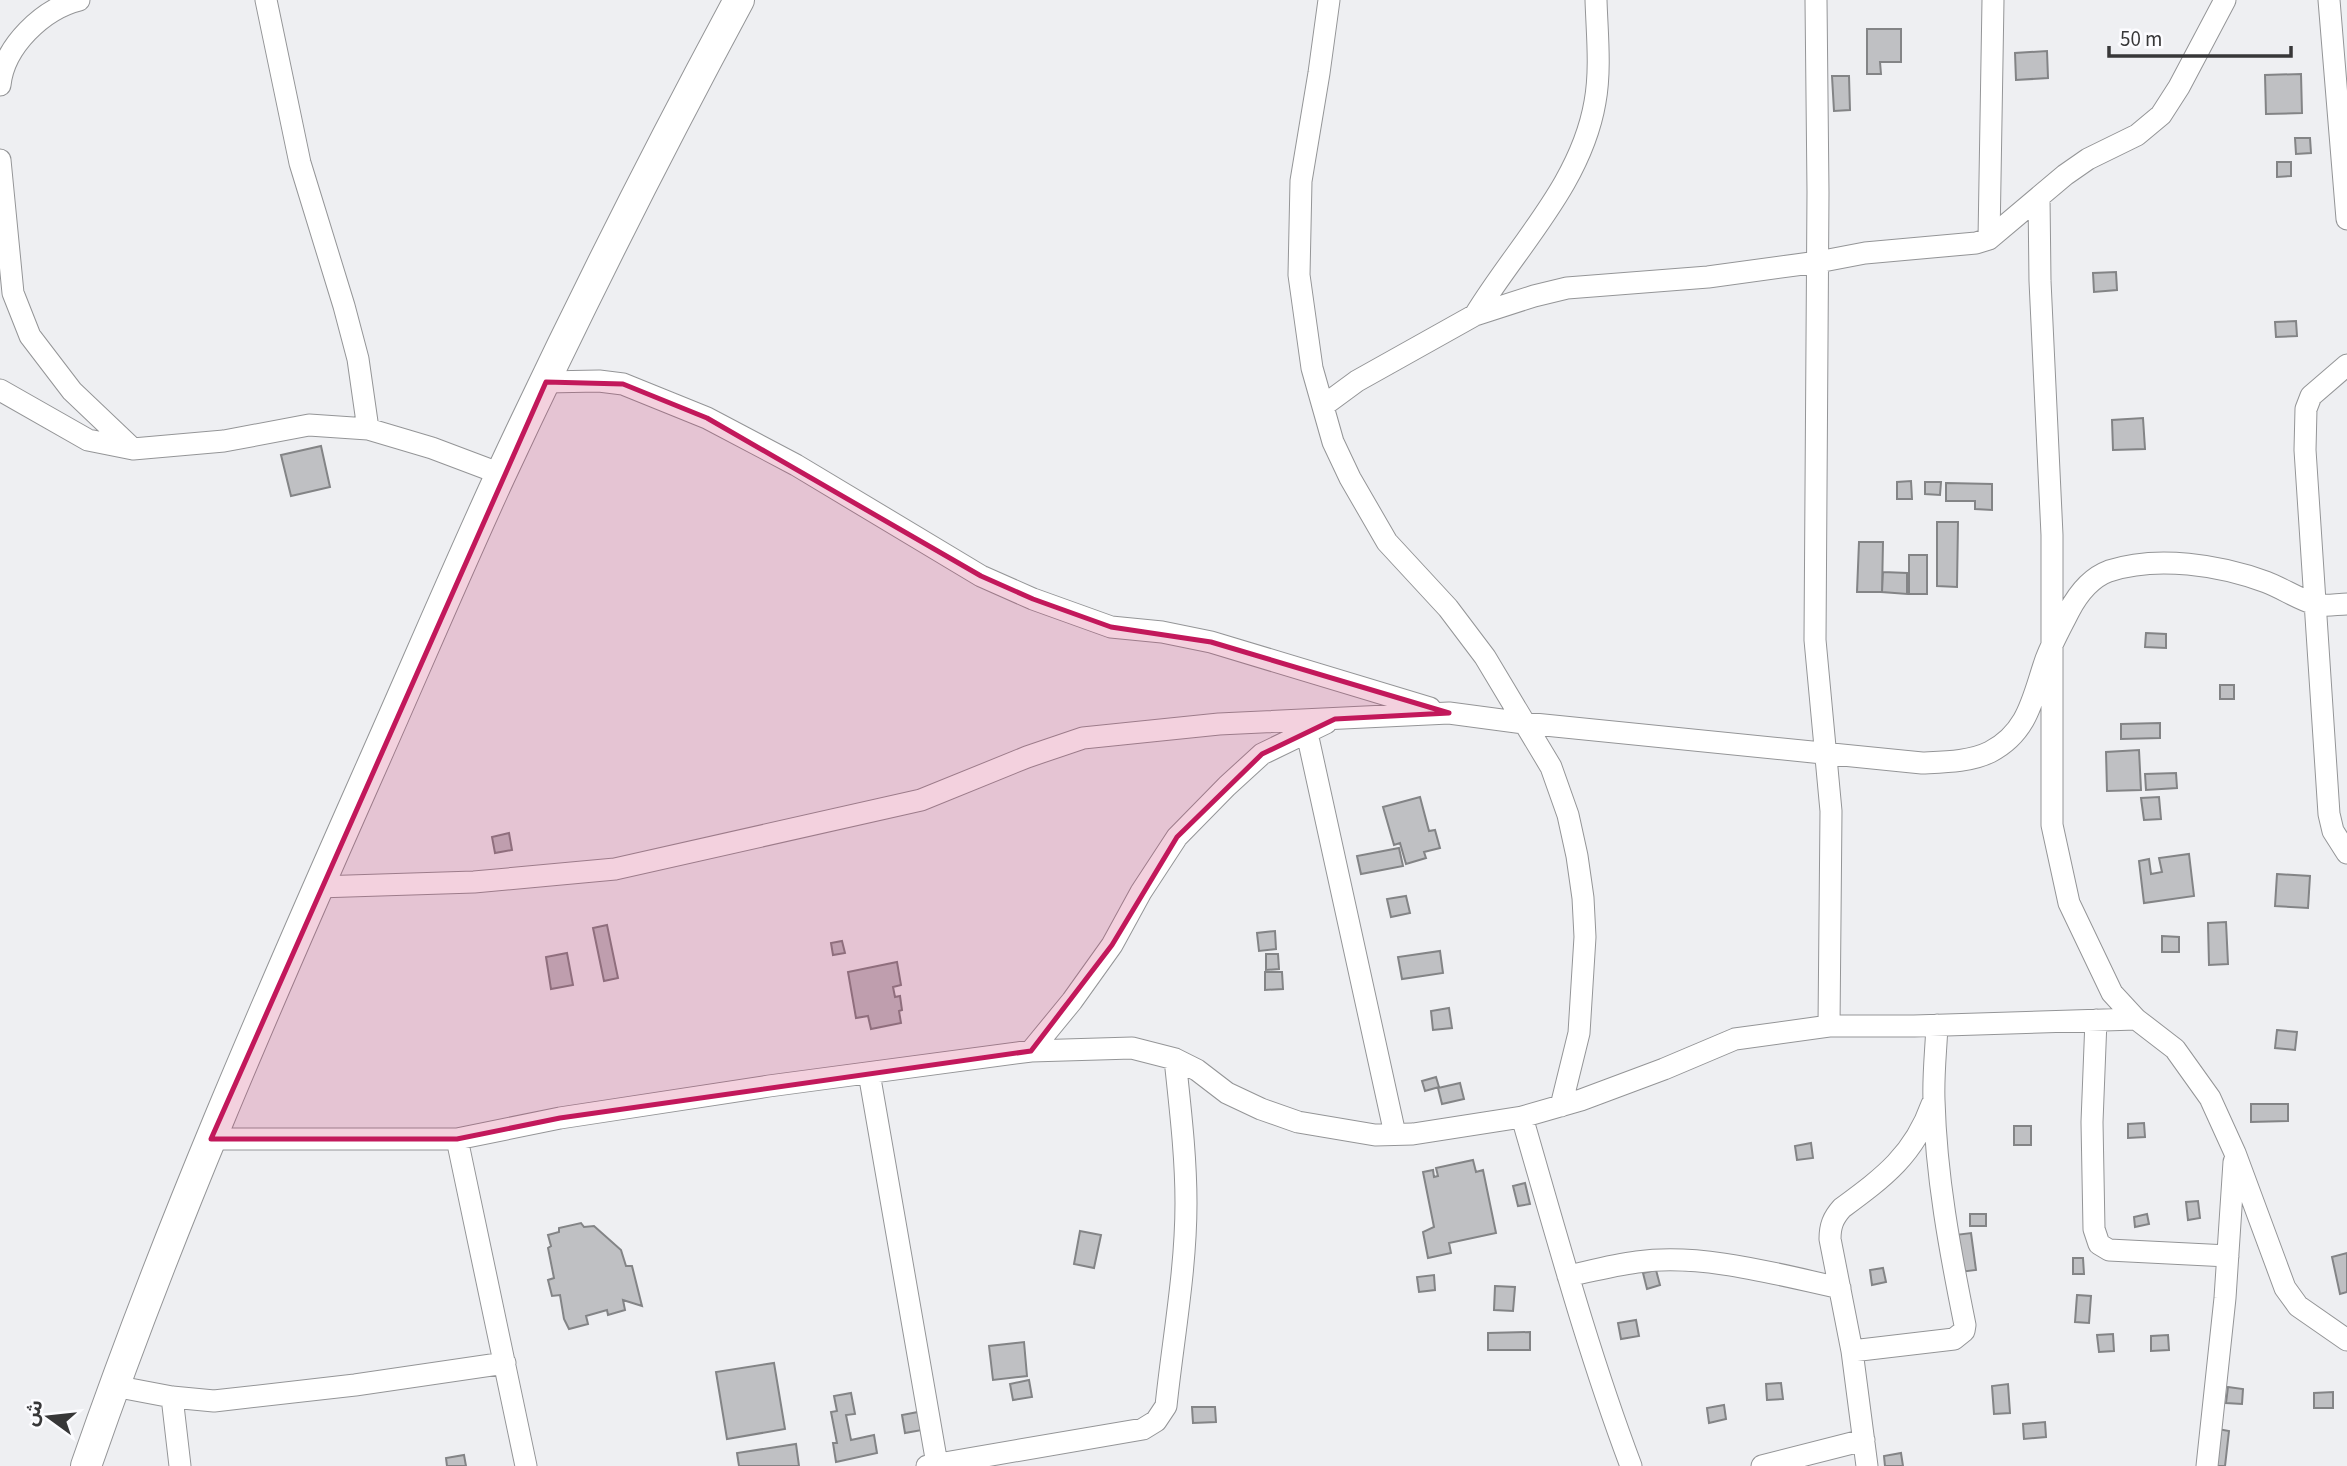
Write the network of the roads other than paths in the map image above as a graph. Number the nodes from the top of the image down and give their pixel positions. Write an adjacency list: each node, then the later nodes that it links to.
1 (79, 0): 10 (street)
2 (266, 0): 21 (street)
3 (739, 0): 18 (street)
4 (1329, 0): 20 (street)
5 (1597, 0): 16 (street)
6 (1815, 0): 15 (street)
7 (1993, 0): 14 (street)
8 (2225, 0): 12 (street)
9 (2329, 0): 13 (street)
10 (0, 85)
11 (0, 160): 22 (street)
12 (2039, 197): 14 (street); 26 (street)
13 (2347, 219)
14 (1989, 239): 15 (street)
15 (1818, 262): 16 (street); 31 (street)
16 (1475, 315): 20 (street)
17 (2347, 365): 25 (street)
18 (546, 382): 23 (street); 27 (street)
19 (0, 390): 22 (street)
20 (1322, 407): 29 (street)
21 (368, 429): 22 (street); 23 (street)
22 (133, 449)
23 (501, 474): 33 (street)
24 (2347, 604): 25 (street)
25 (2316, 605): 26 (street); 32 (street)
26 (2053, 643): 31 (street); 34 (street)
27 (1449, 713): 28 (street); 29 (street)
28 (1335, 719): 30 (street); 33 (street)
29 (1524, 723): 31 (street); 42 (street)
30 (1307, 733): 38 (street); 44 (street)
31 (1826, 753): 37 (street)
32 (2347, 853)
33 (318, 887): 45 (street)
34 (2136, 1019): 35 (street); 47 (street)
35 (2096, 1020): 36 (street); 48 (street)
36 (1937, 1025): 37 (street); 41 (street)
37 (1829, 1026): 42 (street)
38 (1031, 1051): 39 (street); 40 (street)
39 (1175, 1059): 44 (street); 57 (street)
40 (869, 1073): 46 (street); 57 (street)
41 (1934, 1099): 50 (street); 52 (street)
42 (1561, 1106): 43 (street)
43 (1522, 1117): 44 (street); 49 (street)
44 (1395, 1134)
45 (211, 1139): 46 (street); 54 (street)
46 (457, 1139): 53 (street)
47 (2235, 1153): 48 (street); 51 (street)
48 (2228, 1256): 64 (street)
49 (1568, 1276): 50 (street); 61 (street)
50 (1840, 1288): 52 (street)
51 (2347, 1340)
52 (1852, 1351): 56 (street)
53 (505, 1363): 55 (street); 60 (street)
54 (114, 1386): 55 (street); 58 (street)
55 (172, 1397): 59 (street)
56 (1864, 1440): 62 (street); 63 (street)
57 (932, 1465)
58 (86, 1466)
59 (180, 1466)
60 (526, 1466)
61 (1631, 1466)
62 (1762, 1466)
63 (1867, 1466)
64 (2207, 1466)

